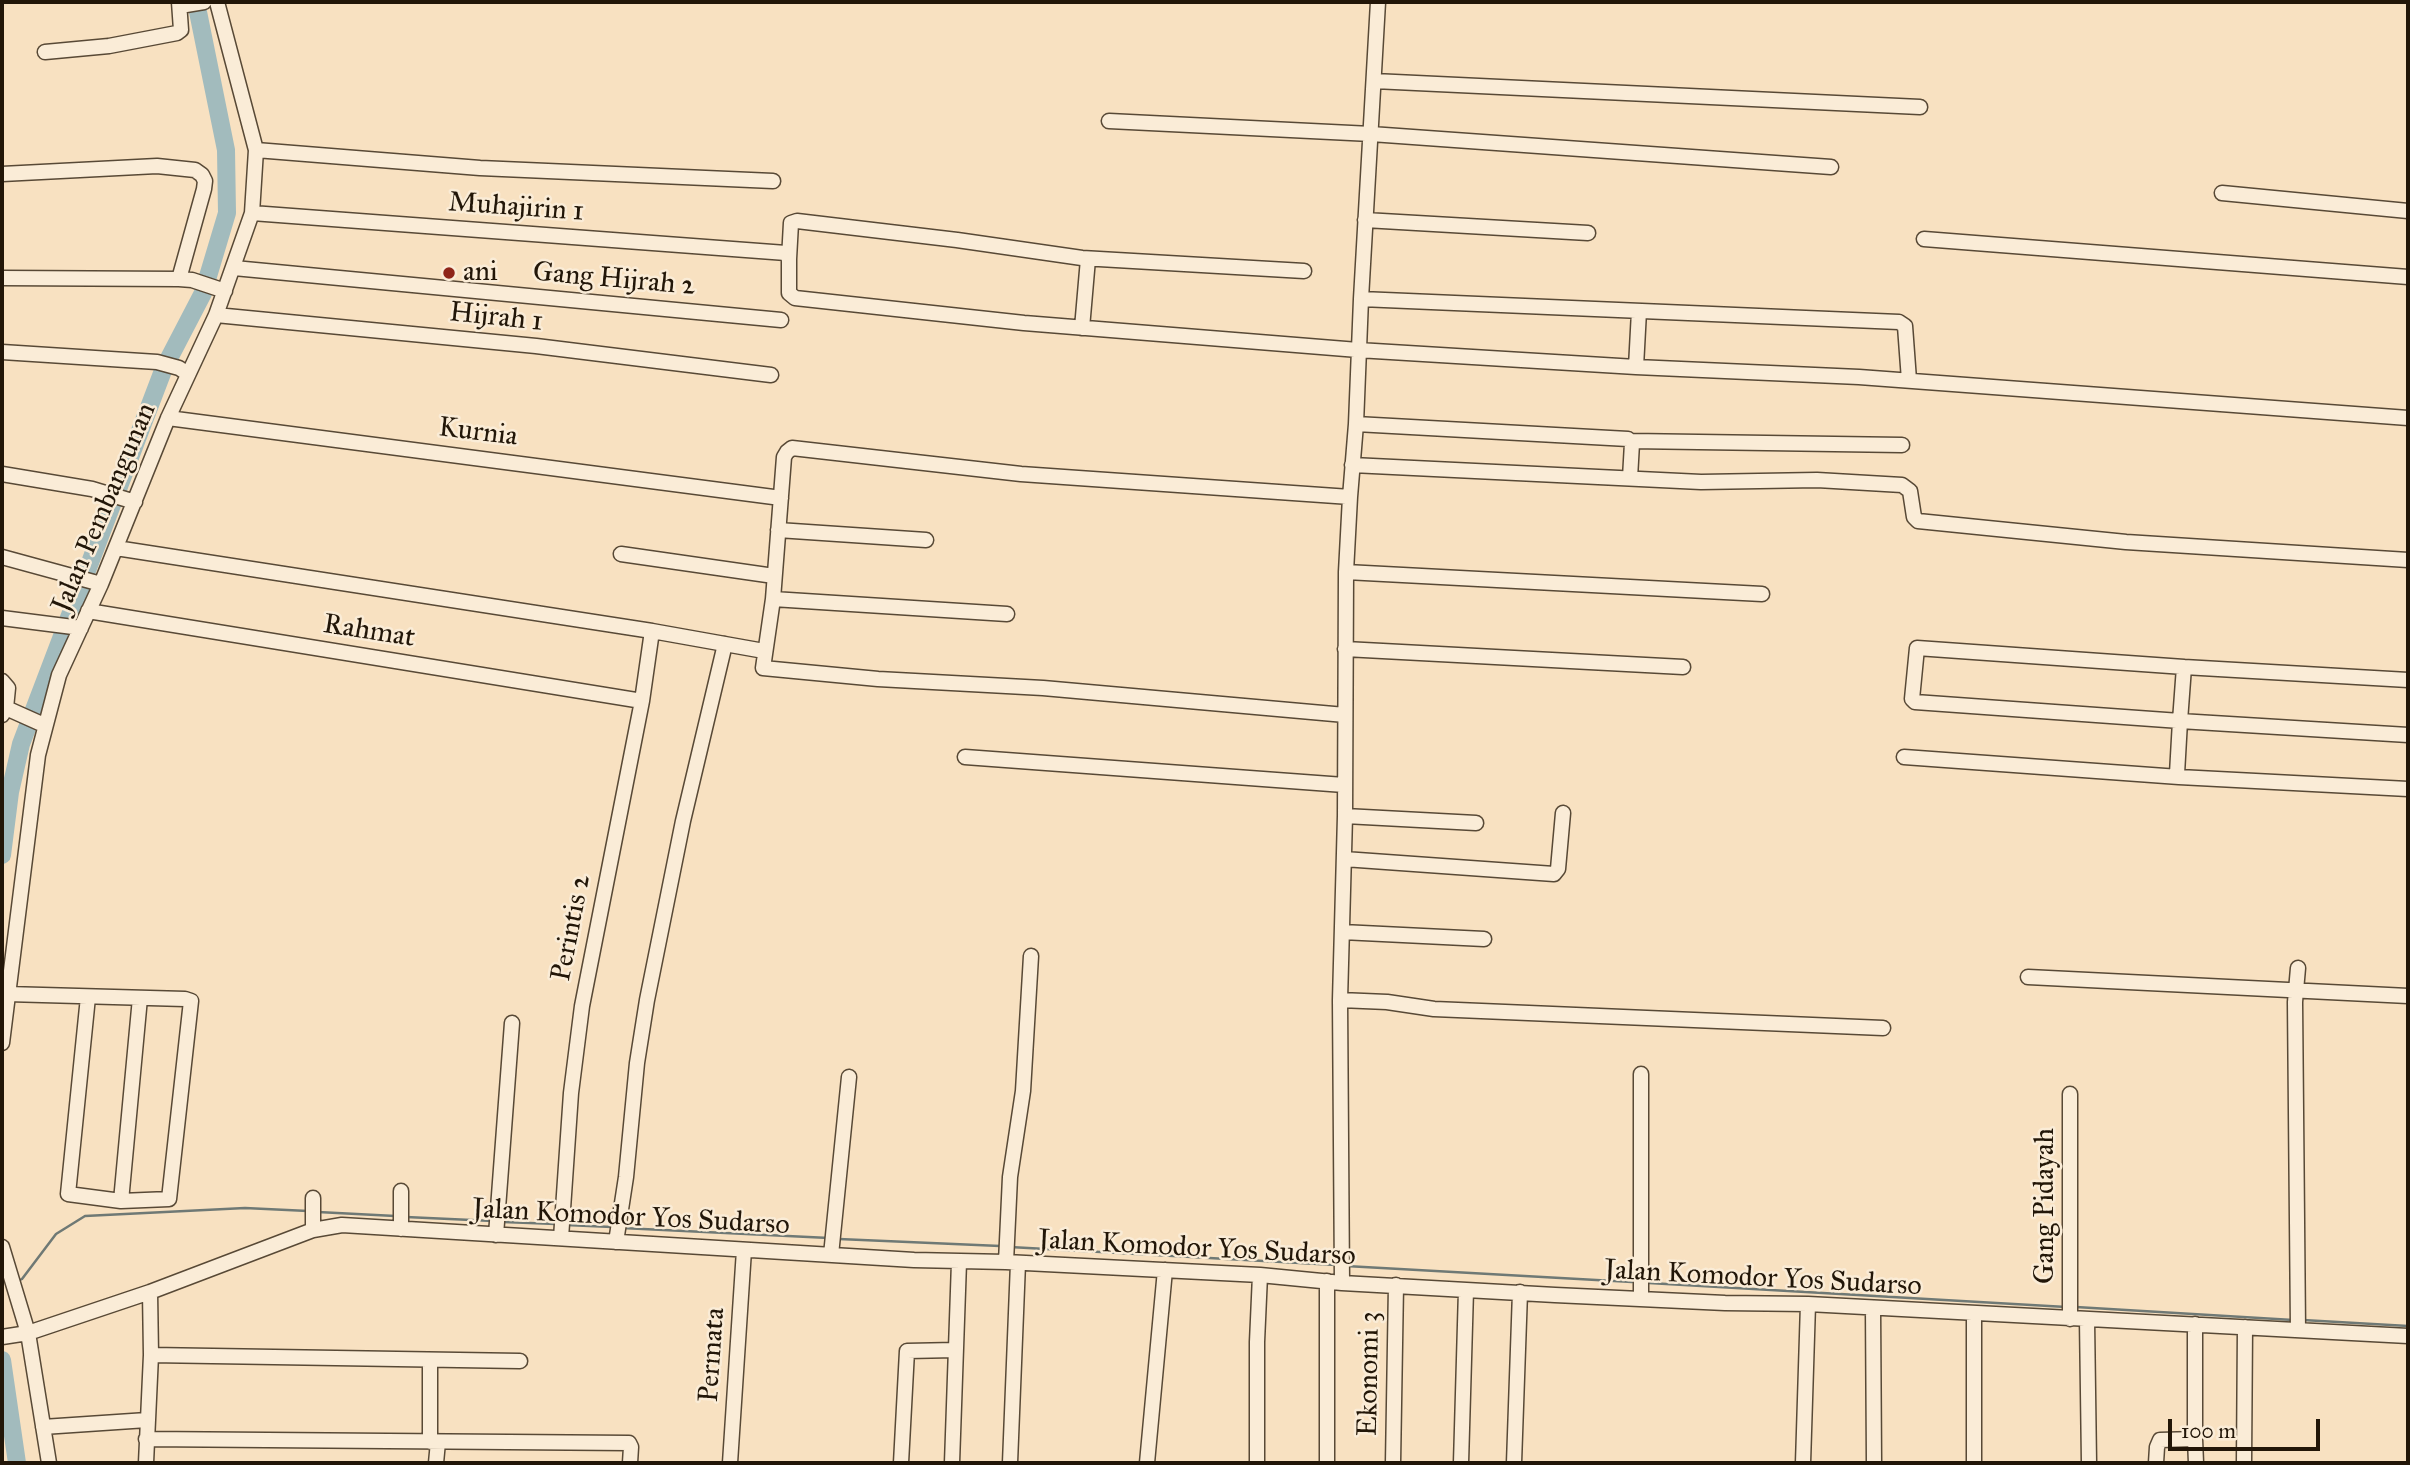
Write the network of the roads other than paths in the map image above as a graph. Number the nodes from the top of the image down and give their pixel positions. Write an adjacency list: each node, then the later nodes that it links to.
1 (204, 2): 4 (street)
2 (217, 2): 10 (street, Jalan Pembangunan)
3 (1378, 2): 6 (street)
4 (183, 4): 5 (street)
5 (46, 52)
6 (1374, 81): 7 (street); 9 (street)
7 (1920, 107)
8 (1109, 121): 9 (street)
9 (1371, 134): 11 (street); 17 (street)
10 (256, 150): 13 (street); 16 (street, Jalan Pembangunan)
11 (1831, 167)
12 (2, 174): 26 (street)
13 (773, 181)
14 (2222, 192): 15 (street)
15 (2408, 211)
16 (252, 213): 20 (street, Muhajirin 1); 22 (street, Jalan Pembangunan)
17 (1365, 220): 18 (street); 28 (street)
18 (1588, 233)
19 (1924, 239): 24 (street)
20 (783, 256): 21 (street); 32 (street)
21 (1088, 259): 23 (street); 32 (street)
22 (234, 268): 27 (street, Jalan Pembangunan); 31 (street, Gang Hijrah 2)
23 (1304, 271)
24 (2408, 277)
25 (2, 278): 26 (street)
26 (185, 280): 27 (street)
27 (219, 289): 30 (street, Jalan Pembangunan)
28 (1361, 299): 29 (street); 33 (street)
29 (1639, 311): 35 (street); 38 (street)
30 (216, 314): 36 (street, Jalan Pembangunan); 37 (street, Hijrah 1)
31 (781, 320)
32 (1082, 328): 33 (street)
33 (1358, 350): 35 (street); 41 (street)
34 (2, 352): 36 (street)
35 (1636, 367): 38 (street)
36 (183, 371): 39 (street, Jalan Pembangunan)
37 (771, 375)
38 (1909, 380): 40 (street)
39 (169, 418): 48 (street, Kurnia); 49 (street, Jalan Pembangunan)
40 (2408, 418)
41 (1356, 424): 42 (street); 44 (street)
42 (1631, 441): 43 (street); 46 (street)
43 (1902, 445)
44 (1352, 465): 46 (street); 47 (street)
45 (2, 474): 49 (street)
46 (1630, 478): 55 (street)
47 (1350, 497): 48 (street); 56 (street)
48 (781, 498): 50 (street)
49 (130, 500): 52 (street, Jalan Pembangunan)
50 (778, 530): 51 (street); 57 (street)
51 (926, 540)
52 (116, 548): 58 (street, Jalan Pembangunan); 65 (street)
53 (621, 554): 57 (street)
54 (2, 557): 58 (street)
55 (2408, 560)
56 (1346, 572): 59 (street); 67 (street)
57 (774, 576): 60 (street)
58 (96, 583): 61 (street, Jalan Pembangunan)
59 (1762, 594)
60 (773, 599): 62 (street); 68 (street)
61 (88, 611): 64 (street, Jalan Pembangunan); 73 (street, Rahmat)
62 (1007, 614)
63 (2, 618): 64 (street)
64 (76, 628): 77 (street, Jalan Pembangunan)
65 (652, 631): 66 (street); 73 (street, Perintis 2)
66 (725, 644): 68 (street); 110 (street)
67 (1345, 649): 69 (street); 75 (street)
68 (764, 651): 75 (street)
69 (1683, 667)
70 (2184, 667): 71 (street); 76 (street); 76 (street)
71 (2408, 680)
72 (2, 681): 74 (street)
73 (642, 701): 109 (street, Perintis 2)
74 (7, 712): 77 (street)
75 (1345, 715): 82 (street)
76 (2180, 721): 78 (street); 81 (street)
77 (40, 724): 94 (street, Jalan Pembangunan)
78 (2408, 736)
79 (965, 757): 82 (street)
80 (1904, 757): 81 (street)
81 (2179, 777): 83 (street)
82 (1344, 785): 85 (street)
83 (2408, 789)
84 (1563, 813): 87 (street)
85 (1345, 816): 86 (street); 87 (street)
86 (1476, 823)
87 (1344, 859): 88 (street)
88 (1342, 932): 89 (street); 98 (street)
89 (1483, 939)
90 (1031, 956): 114 (street)
91 (2298, 968): 93 (street)
92 (2028, 977): 93 (street)
93 (2296, 990): 95 (street); 129 (street)
94 (7, 994): 96 (street); 101 (street, Jalan Pembangunan)
95 (2408, 996)
96 (89, 997): 97 (street); 106 (street)
97 (140, 998): 106 (street); 106 (street)
98 (1340, 1000): 100 (street); 118 (street)
99 (512, 1023): 108 (street)
100 (1883, 1028)
101 (2, 1043)
102 (1641, 1074): 123 (street)
103 (849, 1077): 113 (street)
104 (2070, 1094): 127 (street, Gang Pidayah)
105 (401, 1191): 107 (street)
106 (121, 1200)
107 (401, 1221): 108 (street, Jalan Komodor Yos Sudarso); 121 (street, Jalan Komodor Yos Sudarso)
108 (496, 1230): 109 (street, Jalan Komodor Yos Sudarso)
109 (561, 1233): 110 (street, Jalan Komodor Yos Sudarso)
110 (617, 1237): 112 (street, Jalan Komodor Yos Sudarso)
111 (2, 1247): 132 (street)
112 (744, 1250): 113 (street, Jalan Komodor Yos Sudarso); 148 (street, Permata)
113 (831, 1250): 115 (street, Jalan Komodor Yos Sudarso)
114 (1010, 1259): 115 (street, Jalan Komodor Yos Sudarso); 116 (street, Jalan Komodor Yos Sudarso); 151 (street)
115 (959, 1262): 135 (street)
116 (1165, 1270): 117 (street, Jalan Komodor Yos Sudarso); 152 (street)
117 (1260, 1275): 118 (street, Jalan Komodor Yos Sudarso); 153 (street)
118 (1337, 1279): 119 (street, Jalan Komodor Yos Sudarso); 154 (street)
119 (1396, 1285): 120 (street, Jalan Komodor Yos Sudarso); 155 (street, Ekonomi 3)
120 (1466, 1290): 122 (street, Jalan Komodor Yos Sudarso); 156 (street)
121 (150, 1292): 132 (street, Jalan Komodor Yos Sudarso); 136 (street)
122 (1520, 1292): 123 (street, Jalan Komodor Yos Sudarso); 157 (street)
123 (1641, 1298): 124 (street, Jalan Komodor Yos Sudarso)
124 (1808, 1304): 125 (street, Jalan Komodor Yos Sudarso); 158 (street)
125 (1873, 1308): 126 (street, Jalan Komodor Yos Sudarso); 159 (street)
126 (1974, 1314): 127 (street, Jalan Komodor Yos Sudarso); 160 (street)
127 (2070, 1315): 128 (street, Jalan Komodor Yos Sudarso)
128 (2087, 1320): 130 (street, Jalan Komodor Yos Sudarso); 161 (street)
129 (2298, 1323): 131 (street, Jalan Komodor Yos Sudarso); 134 (street, Jalan Komodor Yos Sudarso)
130 (2195, 1324): 131 (street, Jalan Komodor Yos Sudarso); 142 (street)
131 (2245, 1327): 164 (street)
132 (28, 1333): 133 (street, Jalan Komodor Yos Sudarso); 140 (street)
133 (7, 1336)
134 (2408, 1336)
135 (956, 1350): 149 (street); 150 (street)
136 (150, 1355): 137 (street); 139 (street)
137 (430, 1360): 138 (street); 143 (street)
138 (520, 1361)
139 (146, 1420): 140 (street); 141 (street)
140 (43, 1427): 144 (street)
141 (146, 1439): 143 (street); 145 (street)
142 (2195, 1439): 162 (street); 163 (street)
143 (434, 1442): 146 (street); 147 (street)
144 (49, 1463)
145 (146, 1463)
146 (436, 1463)
147 (630, 1463)
148 (730, 1463)
149 (901, 1463)
150 (952, 1463)
151 (1010, 1463)
152 (1147, 1463)
153 (1257, 1463)
154 (1326, 1463)
155 (1393, 1463)
156 (1461, 1463)
157 (1514, 1463)
158 (1803, 1463)
159 (1874, 1463)
160 (1974, 1463)
161 (2089, 1463)
162 (2156, 1463)
163 (2196, 1463)
164 (2244, 1463)

